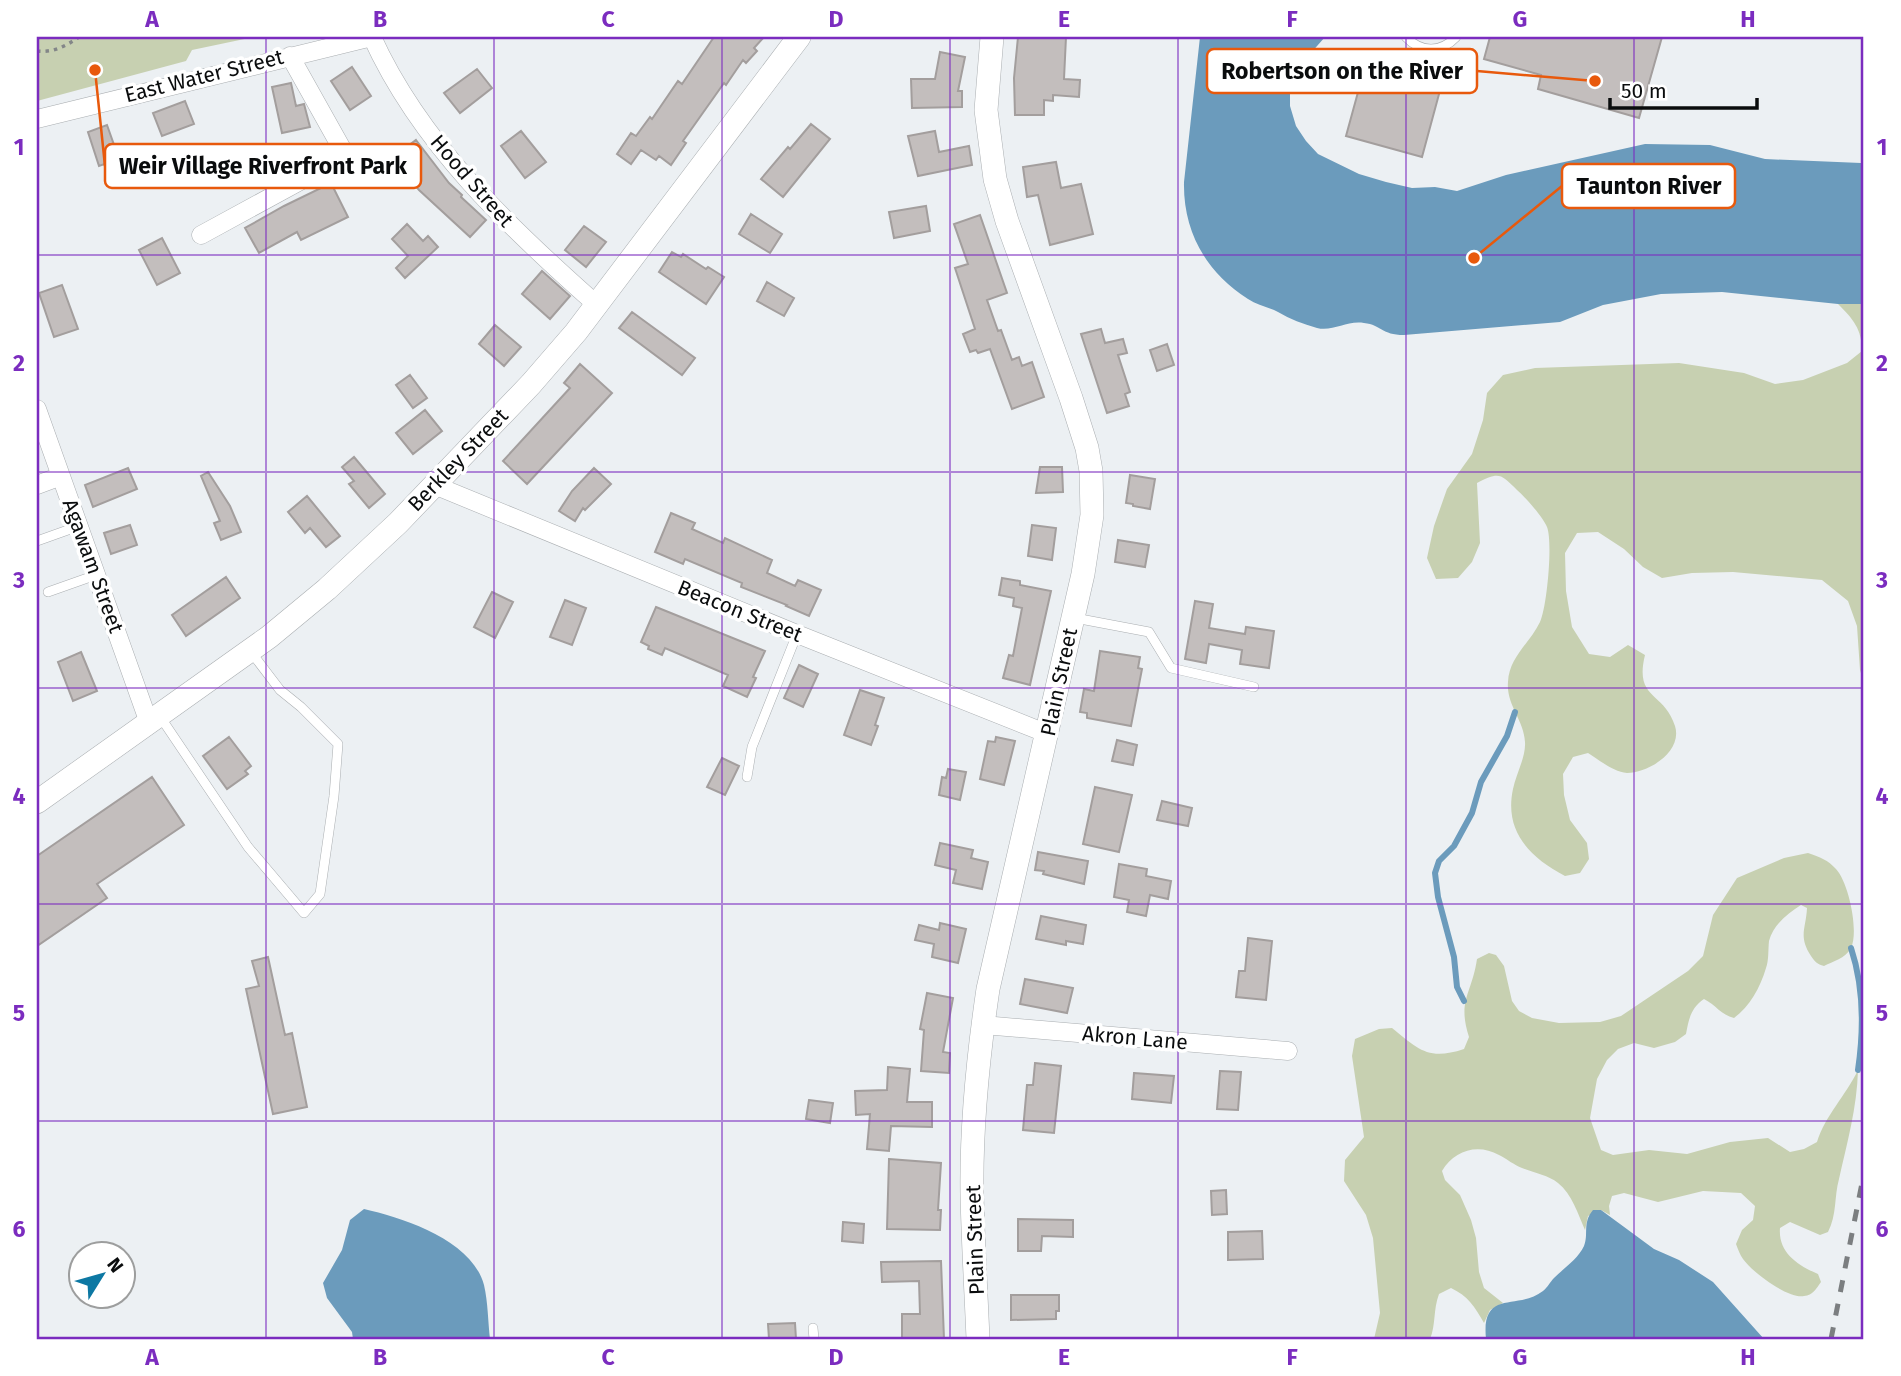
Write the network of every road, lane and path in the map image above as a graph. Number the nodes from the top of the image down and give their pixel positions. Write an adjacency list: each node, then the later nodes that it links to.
1 (79, 37): 7 (path)
2 (372, 37): 8 (street, East Water Street); 11 (street, Hood Street)
3 (799, 37): 11 (main road, Berkley Street)
4 (992, 37): 20 (main road, Plain Street)
5 (1406, 37): 6 (lane)
6 (1456, 37)
7 (37, 51)
8 (290, 56): 9 (street, East Water Street); 10 (street)
9 (37, 119)
10 (201, 235)
11 (597, 305): 15 (main road, Berkley Street)
12 (37, 409): 13 (street, Agawam Street)
13 (61, 476): 14 (street); 16 (street, Agawam Street)
14 (37, 485)
15 (434, 485): 21 (street, Beacon Street); 22 (main road, Berkley Street)
16 (79, 526): 17 (lane); 18 (street, Agawam Street)
17 (37, 541)
18 (96, 575): 19 (lane); 24 (street, Agawam Street)
19 (48, 592)
20 (1073, 617): 23 (lane); 25 (main road, Plain Street)
21 (797, 634): 25 (street, Beacon Street); 26 (lane)
22 (250, 651): 24 (main road, Berkley Street); 24 (lane)
23 (1254, 687)
24 (154, 719): 27 (main road, Berkley Street)
25 (1048, 734): 28 (main road, Plain Street)
26 (747, 777)
27 (37, 803)
28 (983, 1024): 29 (street, Akron Lane); 32 (main road, Plain Street)
29 (1288, 1051)
30 (813, 1328): 31 (lane)
31 (814, 1339)
32 (978, 1339)

